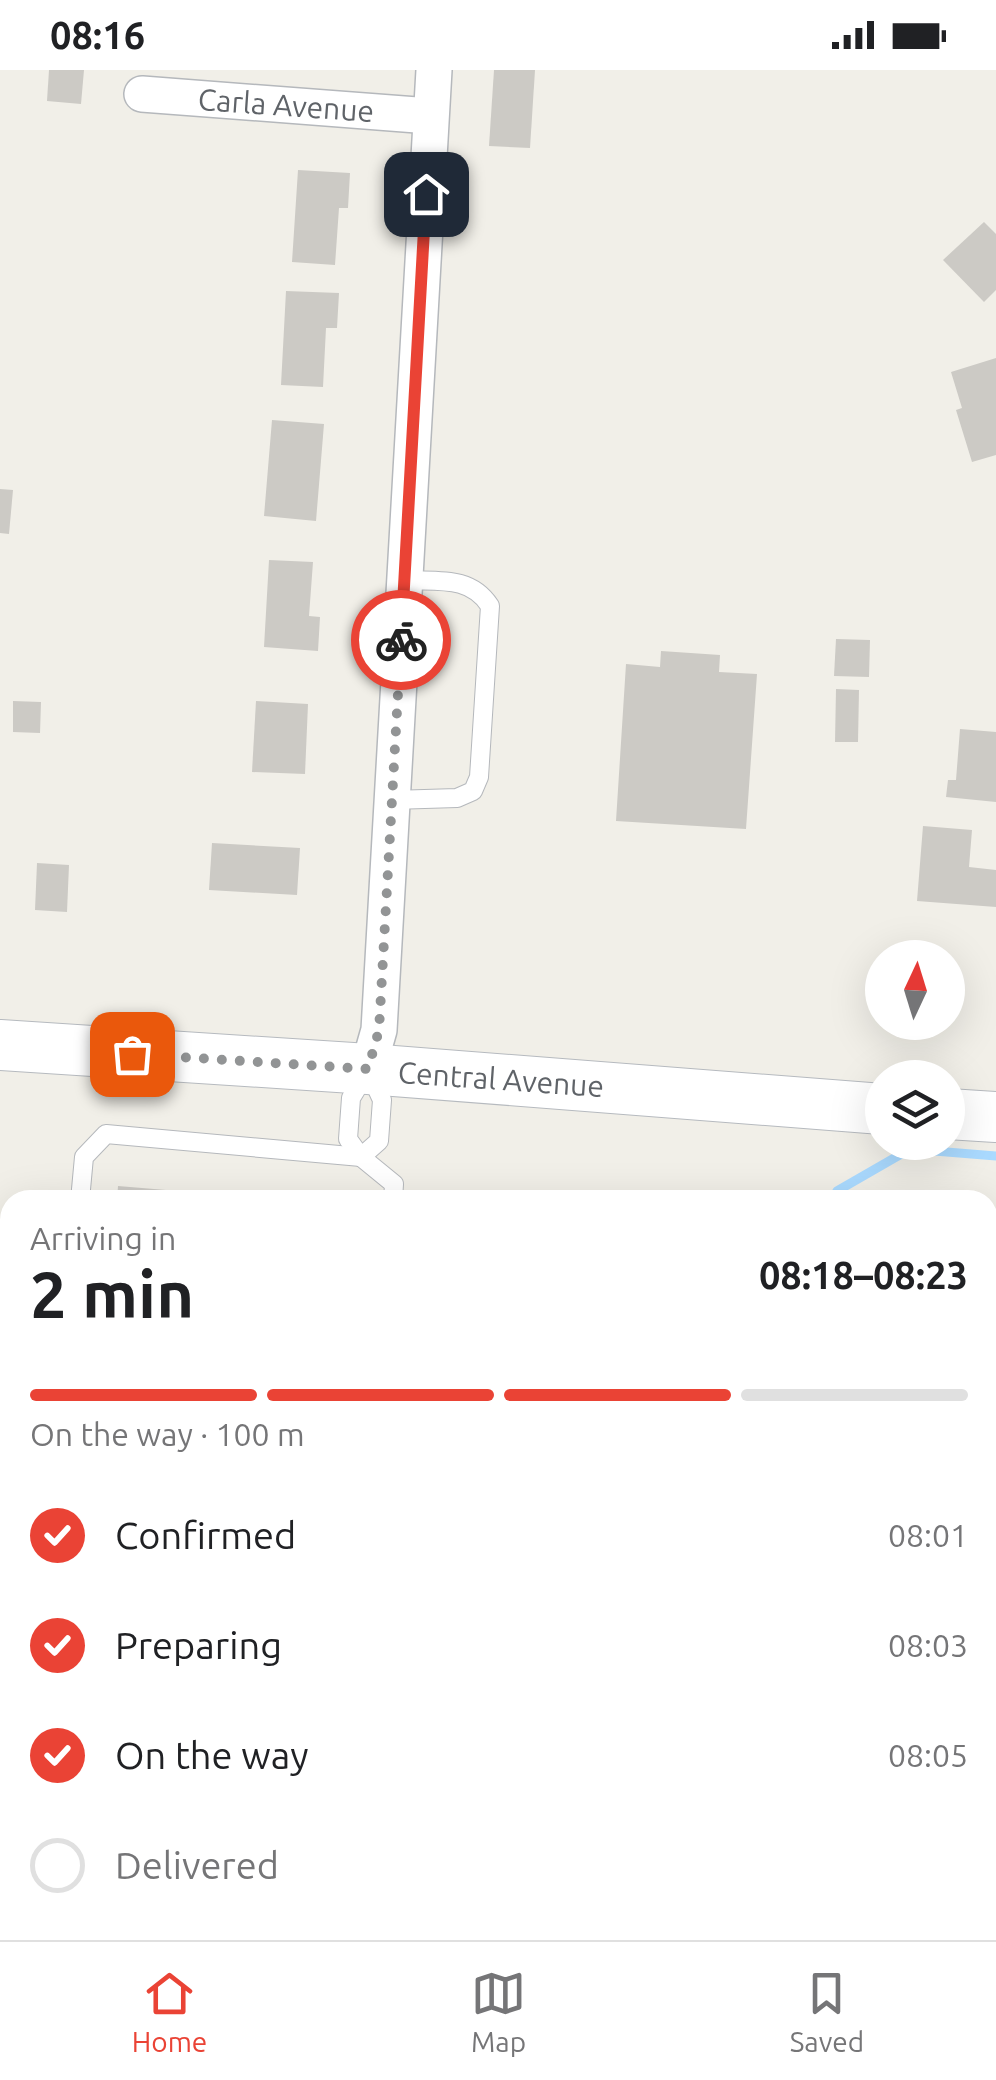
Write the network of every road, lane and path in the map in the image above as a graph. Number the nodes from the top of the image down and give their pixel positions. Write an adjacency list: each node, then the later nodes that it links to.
1 (434, 70): 3 (street)
2 (142, 94): 3 (street, Carla Avenue)
3 (430, 116): 4 (street)
4 (404, 580): 5 (street); 5 (lane)
5 (392, 800): 7 (street)
6 (0, 1046): 7 (street, Central Avenue)
7 (368, 1069): 8 (street, Central Avenue); 11 (lane); 11 (lane)
8 (865, 1107)
9 (965, 1115): 10 (street)
10 (996, 1117)
11 (361, 1157): 12 (lane); 13 (lane)
12 (81, 1190)
13 (394, 1190)

